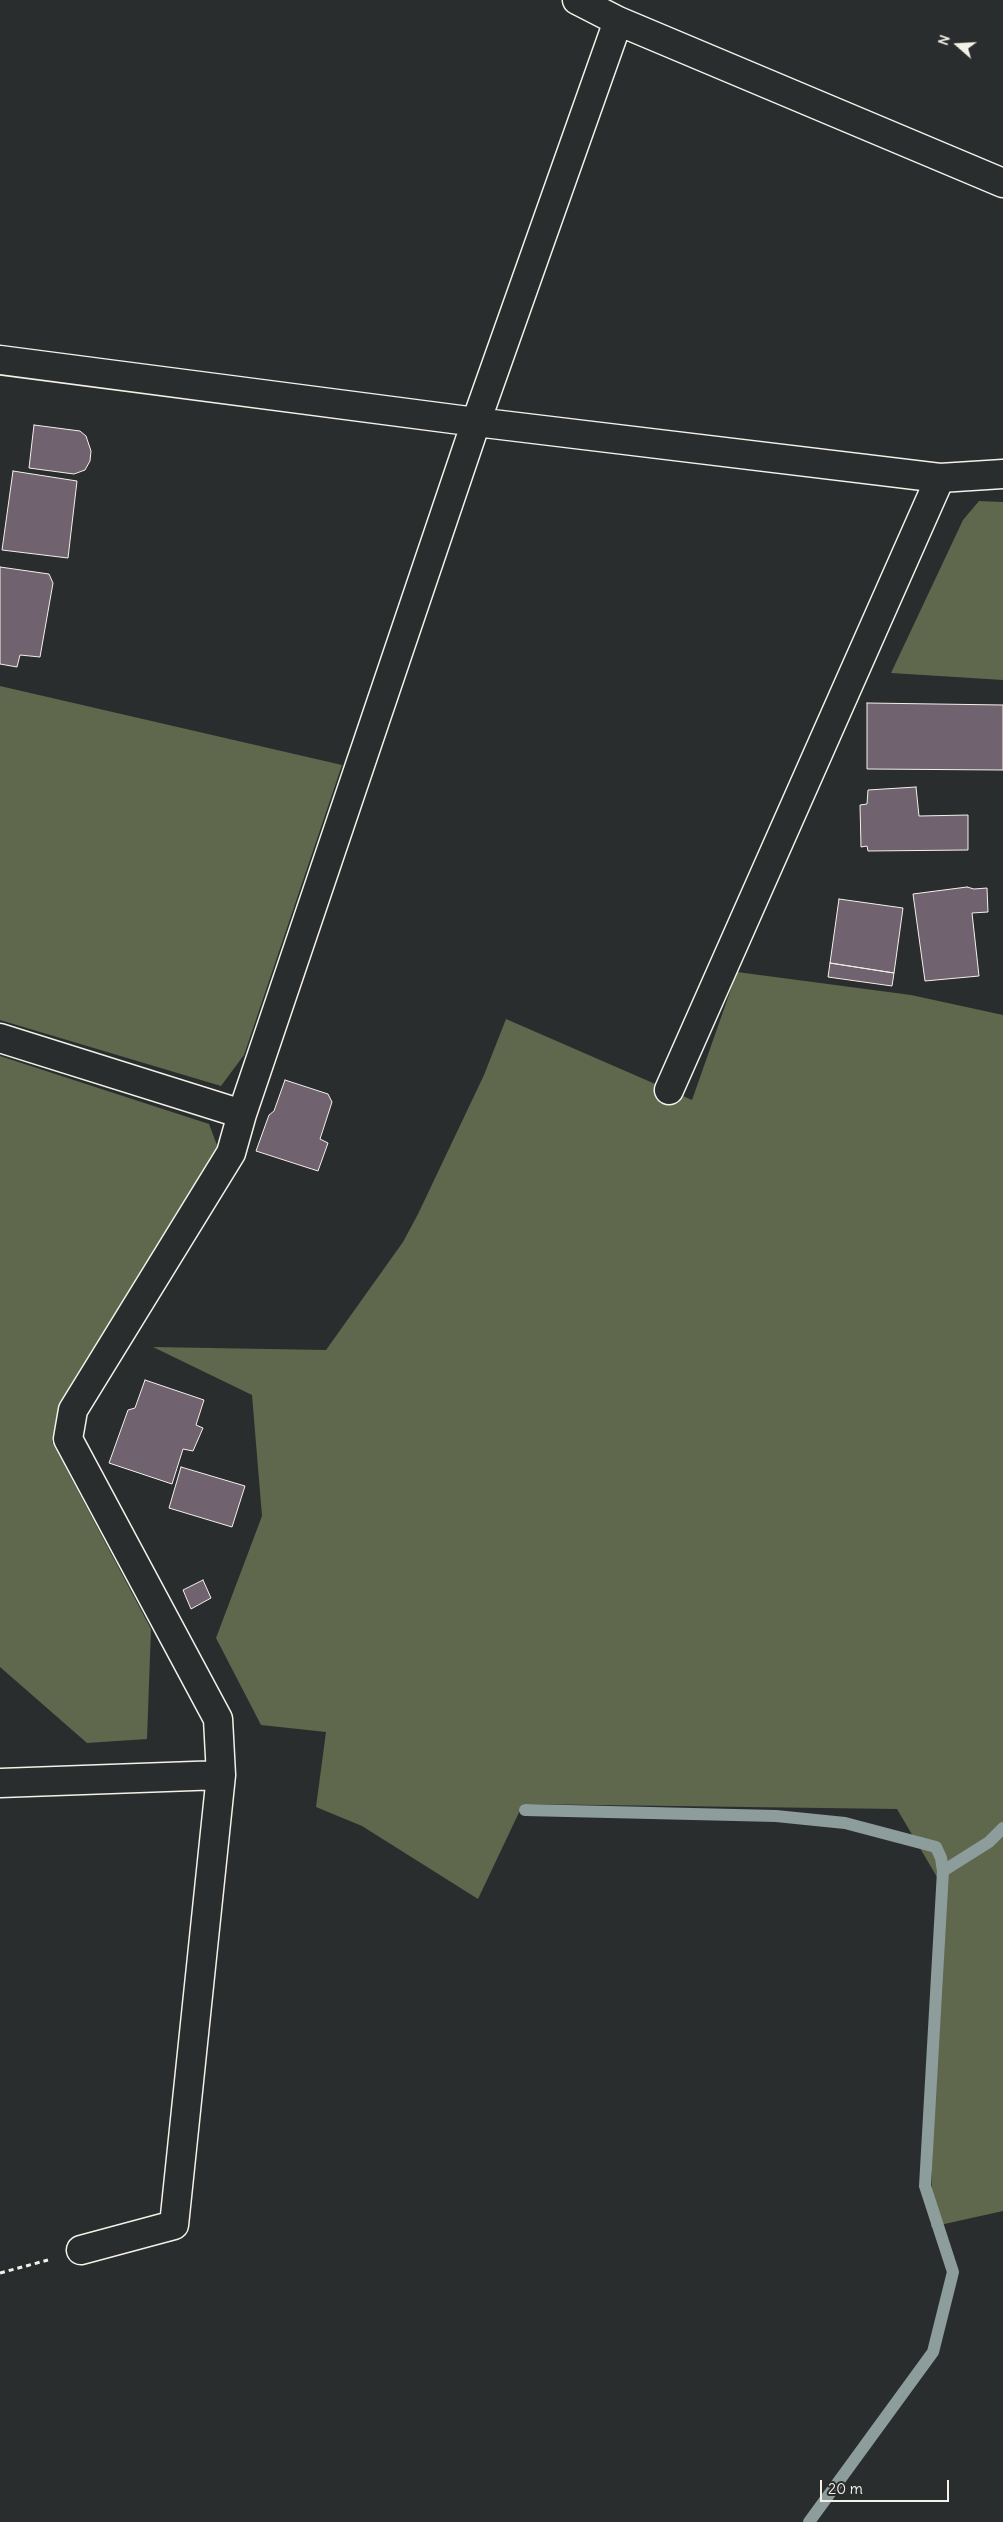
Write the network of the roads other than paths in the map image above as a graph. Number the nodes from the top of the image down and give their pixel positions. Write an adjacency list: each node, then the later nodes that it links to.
1 (577, 0): 2 (street)
2 (618, 21): 3 (street); 5 (street)
3 (1003, 183)
4 (0, 360): 5 (street)
5 (476, 422): 7 (street); 10 (street)
6 (1003, 474): 7 (street)
7 (940, 478): 9 (street)
8 (0, 1038): 10 (street)
9 (669, 1090)
10 (242, 1114): 11 (street)
11 (221, 1776): 12 (street); 13 (street)
12 (0, 1783)
13 (81, 2250)

